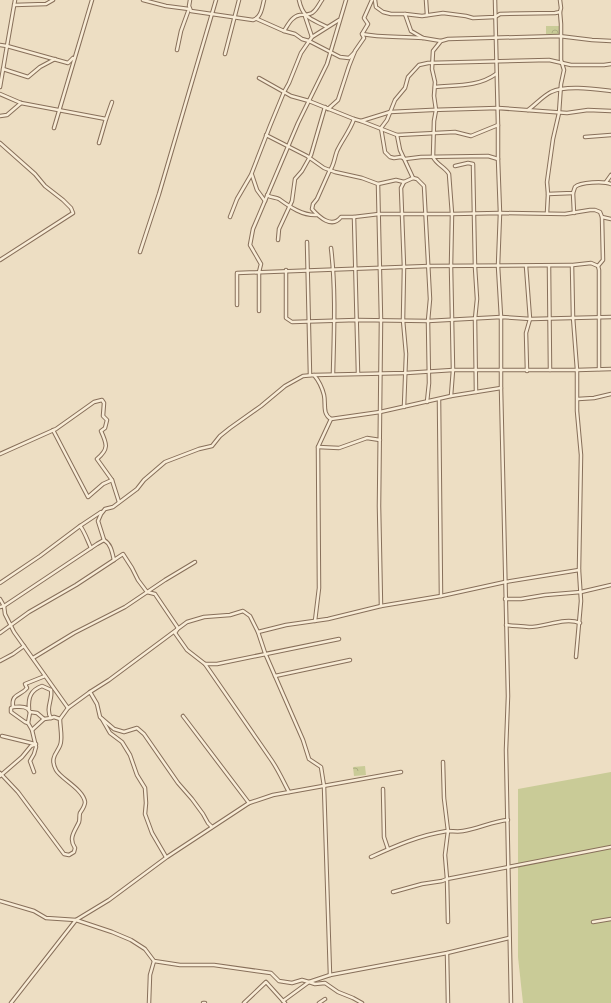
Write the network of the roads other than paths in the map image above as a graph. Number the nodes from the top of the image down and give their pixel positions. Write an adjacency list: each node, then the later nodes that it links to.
1 (15, 0): 17 (street)
2 (53, 0): 17 (street)
3 (92, 0): 44 (street)
4 (143, 0): 18 (street)
5 (190, 0): 18 (street)
6 (216, 0): 20 (street)
7 (240, 0): 25 (street)
8 (264, 0): 26 (street)
9 (299, 0): 22 (street)
10 (322, 0): 22 (street)
11 (346, 0): 27 (street)
12 (372, 0): 30 (street)
13 (375, 0): 21 (street)
14 (426, 0): 23 (street)
15 (495, 0): 24 (street)
16 (560, 0): 19 (street)
17 (14, 5): 39 (street)
18 (189, 9): 20 (street); 40 (street)
19 (560, 12): 24 (street); 31 (street)
20 (211, 14): 25 (street); 121 (street)
21 (405, 14): 23 (street); 33 (street)
22 (305, 15): 28 (street); 29 (street); 32 (street)
23 (427, 15): 24 (street)
24 (495, 16): 34 (street)
25 (235, 18): 26 (street); 43 (street)
26 (257, 19): 29 (street)
27 (339, 20): 28 (street); 42 (street)
28 (327, 27): 32 (street)
29 (284, 31): 35 (street)
30 (362, 34): 33 (street); 41 (street)
31 (562, 36): 34 (street); 37 (street); 49 (street)
32 (312, 37): 35 (street)
33 (423, 38): 36 (street)
34 (496, 38): 36 (street); 46 (street)
35 (309, 41): 42 (street); 59 (street)
36 (441, 41): 48 (street)
37 (611, 41)
38 (0, 45): 39 (street)
39 (7, 46): 45 (street); 47 (street)
40 (177, 50)
41 (356, 51): 42 (street); 64 (street)
42 (330, 52): 61 (street)
43 (225, 54)
44 (74, 56): 45 (street); 66 (street)
45 (55, 59): 52 (street)
46 (496, 61): 48 (street); 49 (street); 53 (street)
47 (4, 62): 51 (street); 52 (street)
48 (432, 62): 56 (street); 70 (street)
49 (563, 64): 50 (street); 57 (street)
50 (611, 64)
51 (0, 65)
52 (3, 69): 55 (street)
53 (496, 74): 56 (street); 65 (street)
54 (259, 78): 59 (street)
55 (0, 87)
56 (435, 87): 67 (street)
57 (560, 90): 58 (street); 68 (street); 71 (street)
58 (611, 91)
59 (284, 92): 61 (street); 80 (street)
60 (0, 94): 62 (street)
61 (309, 100): 64 (street); 86 (street)
62 (21, 102): 66 (street); 72 (street)
63 (112, 102): 73 (street)
64 (326, 108): 74 (street); 88 (street)
65 (498, 108): 67 (street); 68 (street); 76 (street)
66 (60, 110): 73 (street); 77 (street)
67 (436, 110): 70 (street); 79 (street)
68 (528, 110): 71 (street)
69 (611, 111): 71 (street)
70 (390, 112): 75 (street); 78 (street)
71 (559, 113): 101 (street)
72 (0, 116)
73 (106, 119): 85 (street)
74 (354, 119): 75 (street); 92 (street)
75 (361, 121): 78 (street)
76 (498, 125): 79 (street); 90 (street)
77 (54, 128)
78 (380, 128): 81 (street); 89 (street)
79 (434, 134): 81 (street); 87 (street)
80 (266, 135): 86 (street); 93 (street)
81 (397, 135): 89 (street)
82 (611, 135): 83 (street)
83 (585, 136)
84 (0, 143): 122 (street)
85 (99, 143)
86 (288, 146): 88 (street); 102 (street)
87 (434, 157): 89 (street); 90 (street); 111 (street)
88 (310, 158): 92 (street); 104 (street)
89 (405, 159): 95 (street)
90 (498, 159): 105 (street)
91 (455, 166): 112 (street)
92 (331, 170): 98 (street); 113 (street)
93 (252, 175): 103 (street); 114 (street)
94 (611, 175): 97 (street)
95 (413, 178): 96 (street); 110 (street)
96 (404, 182): 98 (street); 109 (street)
97 (606, 182): 99 (street); 100 (street)
98 (378, 184): 108 (street)
99 (611, 184)
100 (573, 193): 101 (street); 107 (street)
101 (548, 194): 106 (street)
102 (267, 195): 103 (street); 104 (street)
103 (265, 201): 137 (street)
104 (290, 208): 113 (street); 118 (street)
105 (500, 213): 106 (street); 112 (street); 125 (street)
106 (547, 213): 107 (street)
107 (574, 213): 116 (street)
108 (379, 214): 109 (street); 115 (street); 133 (street)
109 (403, 214): 110 (street); 130 (street)
110 (426, 214): 111 (street); 123 (street)
111 (452, 214): 112 (street); 124 (street)
112 (475, 214): 131 (street)
113 (318, 215): 115 (street)
114 (230, 217)
115 (354, 217): 132 (street)
116 (602, 217): 117 (street); 129 (street)
117 (611, 219)
118 (278, 240)
119 (307, 242): 136 (street)
120 (331, 248): 134 (street)
121 (140, 252)
122 (0, 260)
123 (429, 266): 124 (street); 130 (street); 152 (street)
124 (451, 266): 131 (street); 150 (street)
125 (498, 266): 126 (street); 131 (street); 140 (street)
126 (526, 266): 127 (street); 146 (street)
127 (549, 266): 128 (street); 145 (street)
128 (572, 266): 129 (street); 141 (street)
129 (598, 266): 142 (street)
130 (404, 267): 133 (street); 149 (street)
131 (475, 267): 144 (street)
132 (356, 268): 133 (street); 134 (street); 147 (street)
133 (380, 268): 148 (street)
134 (334, 269): 136 (street); 151 (street)
135 (286, 270): 136 (street); 137 (street); 153 (street)
136 (308, 270): 153 (street)
137 (260, 272): 138 (street); 139 (street)
138 (237, 305)
139 (259, 310)
140 (502, 317): 144 (street); 146 (street); 161 (street)
141 (573, 317): 142 (street); 145 (street); 160 (street)
142 (598, 317): 143 (street); 154 (street)
143 (611, 317)
144 (476, 318): 150 (street); 157 (street)
145 (549, 318): 146 (street); 159 (street)
146 (530, 319): 158 (street)
147 (357, 320): 148 (street); 151 (street); 163 (street)
148 (381, 320): 149 (street); 164 (street)
149 (403, 320): 152 (street); 165 (street)
150 (453, 320): 152 (street); 156 (street)
151 (334, 321): 153 (street); 166 (street)
152 (428, 321): 162 (street)
153 (309, 322): 167 (street)
154 (599, 369): 155 (street); 160 (street)
155 (611, 369)
156 (453, 370): 157 (street); 162 (street); 171 (street)
157 (477, 370): 161 (street); 169 (street)
158 (527, 370): 159 (street); 161 (street)
159 (550, 370): 160 (street)
160 (577, 370): 172 (street)
161 (501, 371): 168 (street)
162 (429, 372): 165 (street); 174 (street)
163 (358, 373): 164 (street); 166 (street)
164 (380, 373): 165 (street); 176 (street)
165 (406, 373): 175 (street)
166 (333, 374): 167 (street)
167 (312, 375): 177 (street); 183 (street)
168 (501, 388): 169 (street); 191 (street)
169 (476, 392): 171 (street)
170 (611, 394): 172 (street)
171 (451, 396): 173 (street)
172 (578, 399): 190 (street)
173 (439, 400): 174 (street); 196 (street)
174 (427, 402): 175 (street)
175 (404, 407): 176 (street)
176 (380, 412): 177 (street); 179 (street)
177 (330, 419): 180 (street)
178 (53, 430): 181 (street); 182 (street); 182 (street)
179 (380, 440): 180 (street); 200 (street)
180 (318, 447): 202 (street)
181 (0, 454)
182 (112, 480): 183 (street)
183 (119, 502): 184 (street)
184 (105, 509): 185 (street); 186 (street)
185 (80, 526): 187 (street); 192 (street)
186 (104, 540): 187 (street); 188 (street)
187 (91, 548): 199 (street)
188 (114, 560): 194 (street); 204 (street)
189 (195, 562): 194 (street)
190 (579, 570): 191 (street); 195 (street)
191 (505, 582): 196 (street); 198 (street)
192 (0, 583)
193 (611, 585): 195 (street)
194 (147, 592): 206 (street); 213 (street)
195 (580, 592): 198 (street); 203 (street)
196 (441, 596): 200 (street)
197 (0, 599): 199 (street)
198 (505, 599): 205 (street)
199 (4, 606): 201 (street); 204 (street)
200 (381, 606): 202 (street)
201 (0, 607)
202 (315, 621): 207 (street)
203 (580, 623): 205 (street); 212 (street)
204 (11, 625): 208 (street); 210 (street)
205 (506, 625): 242 (street)
206 (178, 628): 207 (street); 216 (street); 221 (street)
207 (258, 632): 211 (street)
208 (0, 633)
209 (339, 639): 211 (street)
210 (24, 646): 213 (street); 215 (street)
211 (265, 653): 216 (street); 218 (street)
212 (576, 657)
213 (33, 658): 217 (street)
214 (350, 660): 218 (street)
215 (0, 661)
216 (205, 664): 240 (street)
217 (45, 676): 219 (street); 222 (street)
218 (275, 676): 238 (street)
219 (53, 686): 220 (street); 223 (street)
220 (51, 690): 224 (street); 227 (street)
221 (90, 692): 223 (street); 226 (street)
222 (13, 706): 224 (street); 230 (street)
223 (68, 708): 229 (street)
224 (30, 710): 228 (street); 230 (street)
225 (183, 716): 241 (street)
226 (100, 717): 243 (street); 247 (street)
227 (51, 718): 228 (street); 229 (street)
228 (44, 719): 231 (street)
229 (60, 719): 237 (street)
230 (28, 723): 231 (street)
231 (32, 730): 233 (street)
232 (2, 736): 233 (street)
233 (36, 744): 235 (street); 237 (street)
234 (443, 762): 244 (street)
235 (34, 772)
236 (401, 772): 238 (street)
237 (0, 774)
238 (324, 786): 240 (street); 260 (street)
239 (383, 789): 246 (street)
240 (290, 792): 241 (street)
241 (249, 803): 243 (street)
242 (508, 820): 244 (street); 249 (street)
243 (212, 827): 247 (street)
244 (448, 831): 246 (street); 250 (street)
245 (611, 847): 249 (street)
246 (388, 849): 248 (street)
247 (166, 857): 254 (street)
248 (371, 857)
249 (509, 866): 250 (street); 257 (street)
250 (447, 879): 251 (street); 255 (street)
251 (393, 892)
252 (0, 901): 254 (street)
253 (611, 919): 256 (street)
254 (76, 920): 259 (street); 264 (street)
255 (448, 922)
256 (593, 922)
257 (510, 938): 258 (street); 270 (street)
258 (447, 953): 260 (street); 269 (street)
259 (154, 961): 261 (street); 265 (street)
260 (330, 975): 261 (street)
261 (309, 982): 263 (street); 268 (street)
262 (324, 999): 267 (street)
263 (284, 1002): 266 (street)
264 (10, 1003)
265 (149, 1003)
266 (244, 1003)
267 (319, 1003)
268 (362, 1003)
269 (448, 1003)
270 (511, 1003)

